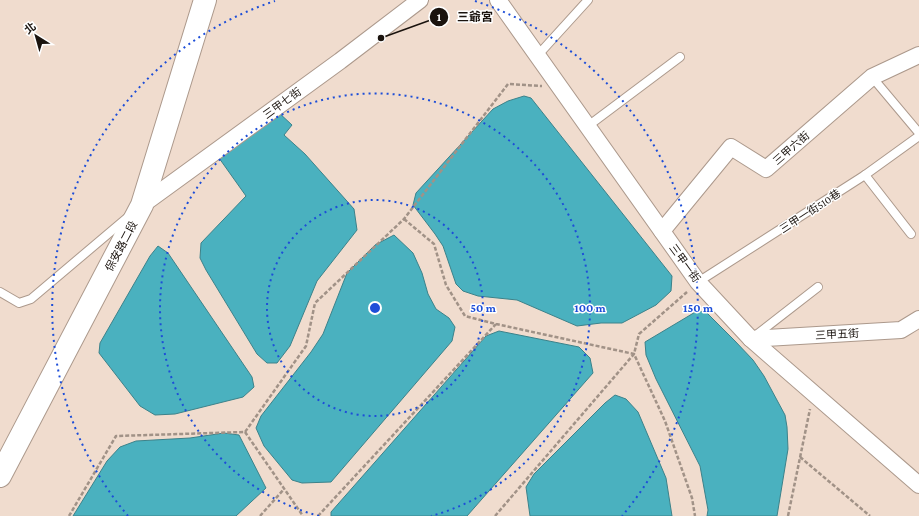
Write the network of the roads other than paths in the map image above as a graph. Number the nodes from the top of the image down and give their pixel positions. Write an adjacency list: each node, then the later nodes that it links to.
1 (205, 0): 13 (street, 保安路二段)
2 (420, 0): 13 (street, 三甲七街)
3 (498, 0): 5 (street, 三甲一街)
4 (588, 0): 5 (lane)
5 (538, 55): 9 (street, 三甲一街)
6 (919, 55): 8 (street, 三甲六街)
7 (680, 57): 9 (lane)
8 (872, 77): 10 (lane); 14 (street, 三甲六街)
9 (588, 126): 14 (street, 三甲一街)
10 (919, 133)
11 (919, 136): 12 (lane, 三甲一街510巷)
12 (866, 175): 15 (lane); 16 (lane, 三甲一街510巷)
13 (142, 205): 18 (lane); 21 (street, 保安路二段)
14 (662, 231): 16 (street, 三甲一街)
15 (911, 234)
16 (698, 282): 20 (street, 三甲一街)
17 (818, 288): 20 (lane)
18 (0, 292)
19 (919, 318): 20 (street, 三甲五街)
20 (751, 339): 22 (street, 三甲一街)
21 (0, 476)
22 (919, 485)

